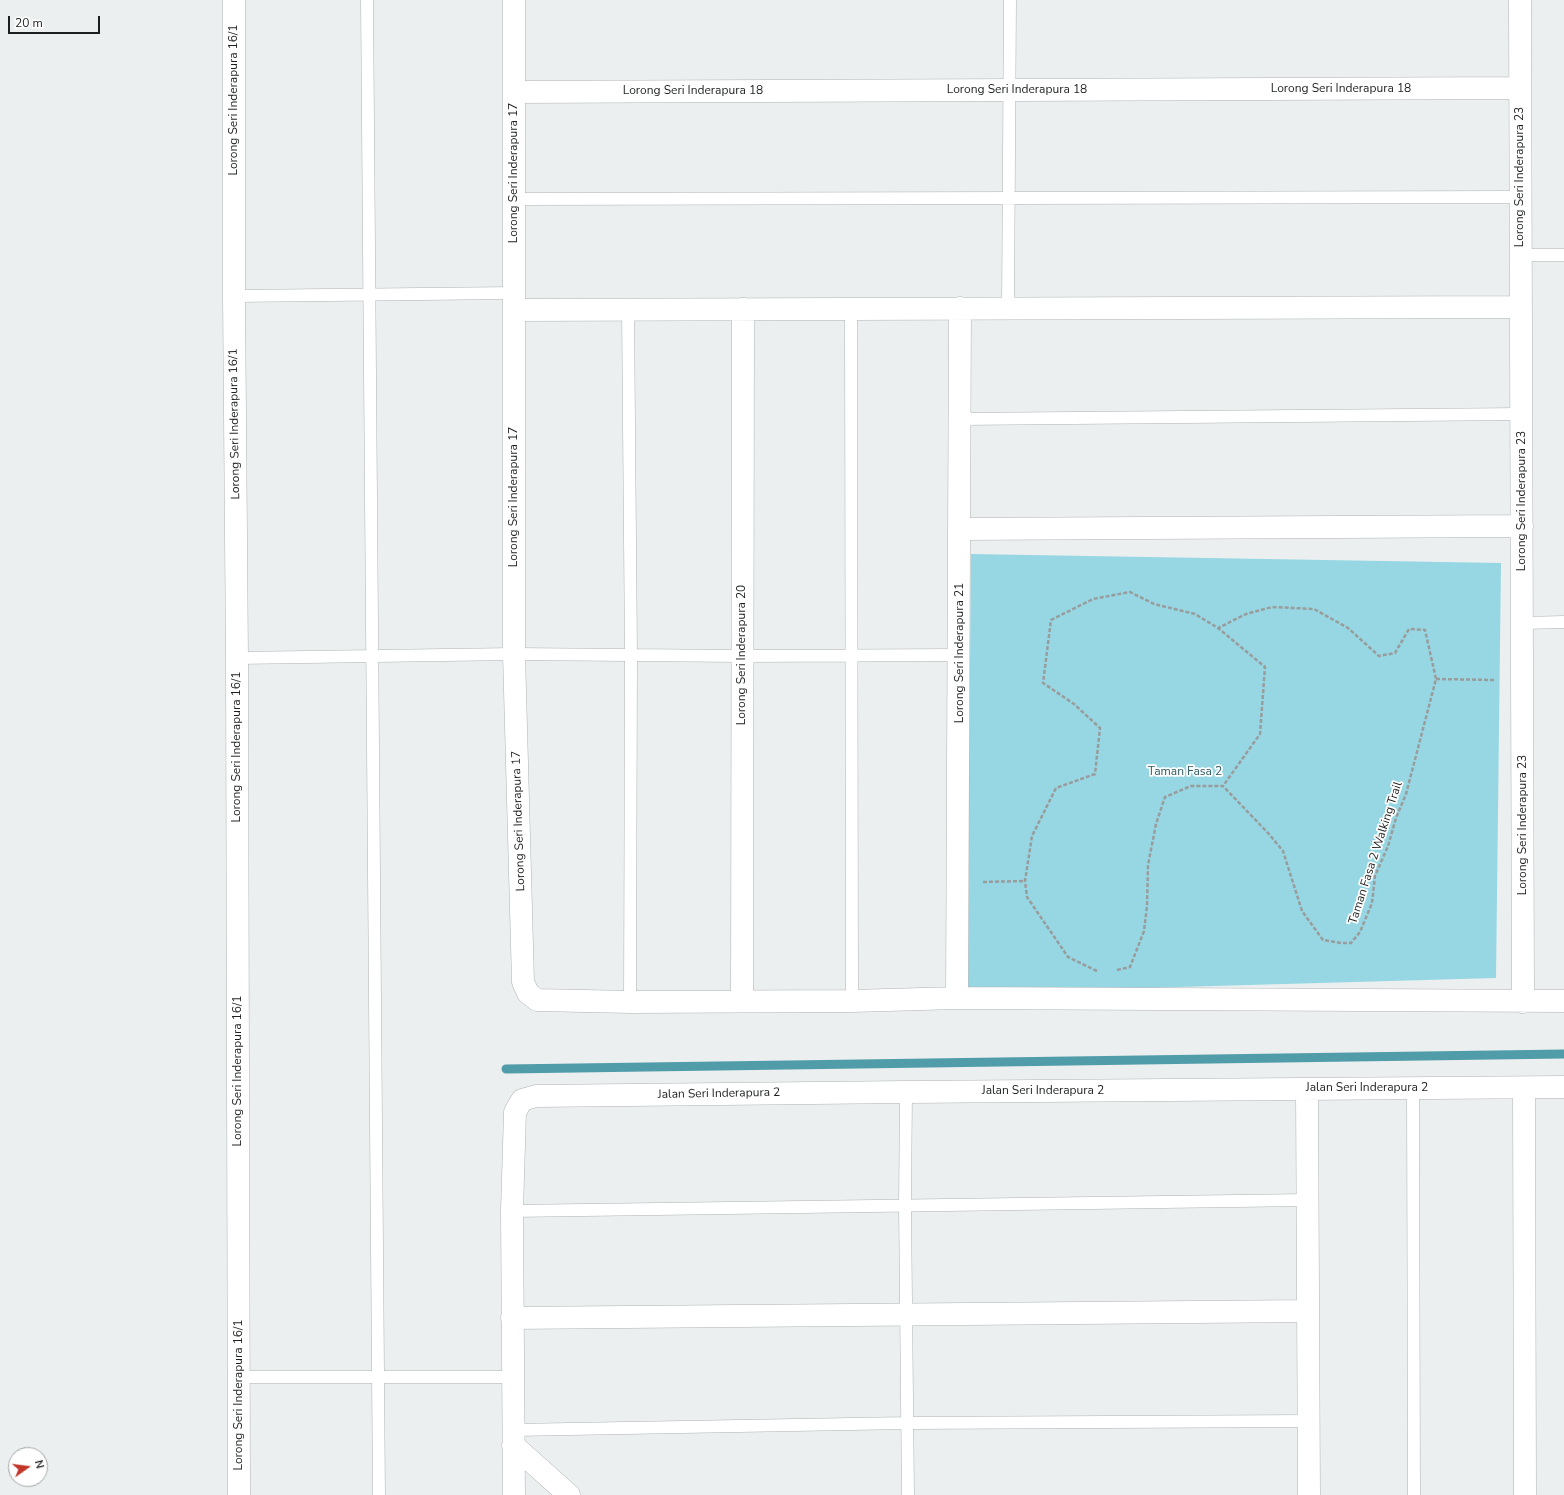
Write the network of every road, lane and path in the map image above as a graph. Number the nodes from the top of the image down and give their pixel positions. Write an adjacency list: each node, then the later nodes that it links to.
1 (234, 0): 15 (street, Lorong Seri Inderapura 16/1)
2 (367, 0): 14 (lane)
3 (514, 0): 8 (street, Lorong Seri Inderapura 17)
4 (1010, 0): 7 (lane)
5 (1520, 0): 6 (street, Lorong Seri Inderapura 23)
6 (1520, 88): 7 (street, Lorong Seri Inderapura 18); 9 (street, Lorong Seri Inderapura 23)
7 (1010, 90): 8 (street, Lorong Seri Inderapura 18); 11 (lane)
8 (514, 92): 10 (street, Lorong Seri Inderapura 17)
9 (1520, 197): 11 (lane); 12 (street, Lorong Seri Inderapura 23)
10 (514, 199): 11 (lane); 16 (street, Lorong Seri Inderapura 17)
11 (1009, 199): 19 (lane)
12 (1520, 255): 13 (lane); 17 (street, Lorong Seri Inderapura 23)
13 (1564, 255)
14 (370, 293): 15 (lane); 16 (lane); 34 (lane)
15 (234, 296): 36 (street, Lorong Seri Inderapura 16/1)
16 (514, 301): 22 (street); 30 (street, Lorong Seri Inderapura 17)
17 (1521, 307): 19 (street); 23 (street, Lorong Seri Inderapura 23)
18 (960, 308): 19 (street); 21 (street); 24 (street, Lorong Seri Inderapura 21)
19 (1008, 308)
20 (743, 309): 21 (street); 22 (street); 35 (street, Lorong Seri Inderapura 20)
21 (851, 309): 32 (lane)
22 (628, 310): 31 (lane)
23 (1521, 414): 24 (lane); 25 (street, Lorong Seri Inderapura 23)
24 (960, 419): 26 (street, Lorong Seri Inderapura 21)
25 (1522, 526): 26 (street); 28 (street, Lorong Seri Inderapura 23)
26 (960, 529): 33 (street, Lorong Seri Inderapura 21)
27 (1564, 622): 28 (lane)
28 (1522, 623): 38 (street, Lorong Seri Inderapura 23)
29 (1218, 628): 37 (path, Taman Fasa 2 Walking Trail); 39 (path); 40 (path)
30 (514, 654): 31 (lane); 34 (lane); 48 (street, Lorong Seri Inderapura 17)
31 (632, 655): 35 (lane); 48 (lane)
32 (850, 655): 33 (lane); 35 (lane); 46 (lane)
33 (960, 655): 41 (street, Lorong Seri Inderapura 21)
34 (372, 656): 36 (lane); 62 (lane)
35 (742, 656): 45 (street, Lorong Seri Inderapura 20)
36 (237, 658): 61 (street, Lorong Seri Inderapura 16/1)
37 (1436, 679): 38 (path); 39 (path, Taman Fasa 2 Walking Trail)
38 (1522, 681): 49 (street, Lorong Seri Inderapura 23)
39 (1223, 786): 42 (path)
40 (1025, 881): 41 (path); 43 (path)
41 (958, 883): 44 (street, Lorong Seri Inderapura 21)
42 (1116, 970)
43 (1102, 973)
44 (958, 998): 46 (street); 49 (street)
45 (742, 1001): 46 (street); 48 (street)
46 (852, 1001)
47 (1564, 1001): 49 (street)
48 (630, 1002)
49 (1523, 1002)
50 (1564, 1087): 52 (street, Jalan Seri Inderapura 2)
51 (1413, 1088): 52 (street, Jalan Seri Inderapura 2); 53 (street, Jalan Seri Inderapura 2); 73 (lane)
52 (1524, 1088): 74 (street)
53 (1307, 1089): 54 (street, Jalan Seri Inderapura 2); 55 (street)
54 (906, 1092): 56 (lane); 57 (street, Jalan Seri Inderapura 2)
55 (1308, 1200): 56 (lane); 58 (street)
56 (905, 1205): 57 (lane); 59 (lane)
57 (512, 1211): 60 (street)
58 (1308, 1311): 59 (street); 64 (street)
59 (906, 1314): 60 (street); 65 (lane)
60 (512, 1318): 63 (street)
61 (239, 1377): 62 (lane); 67 (street, Lorong Seri Inderapura 16/1)
62 (379, 1378): 63 (lane); 68 (lane)
63 (513, 1378): 66 (street)
64 (1309, 1421): 65 (lane); 72 (street)
65 (908, 1423): 66 (lane); 71 (lane)
66 (513, 1438): 69 (street); 70 (street)
67 (239, 1495)
68 (379, 1495)
69 (514, 1495)
70 (570, 1495)
71 (908, 1495)
72 (1309, 1495)
73 (1414, 1495)
74 (1525, 1495)

